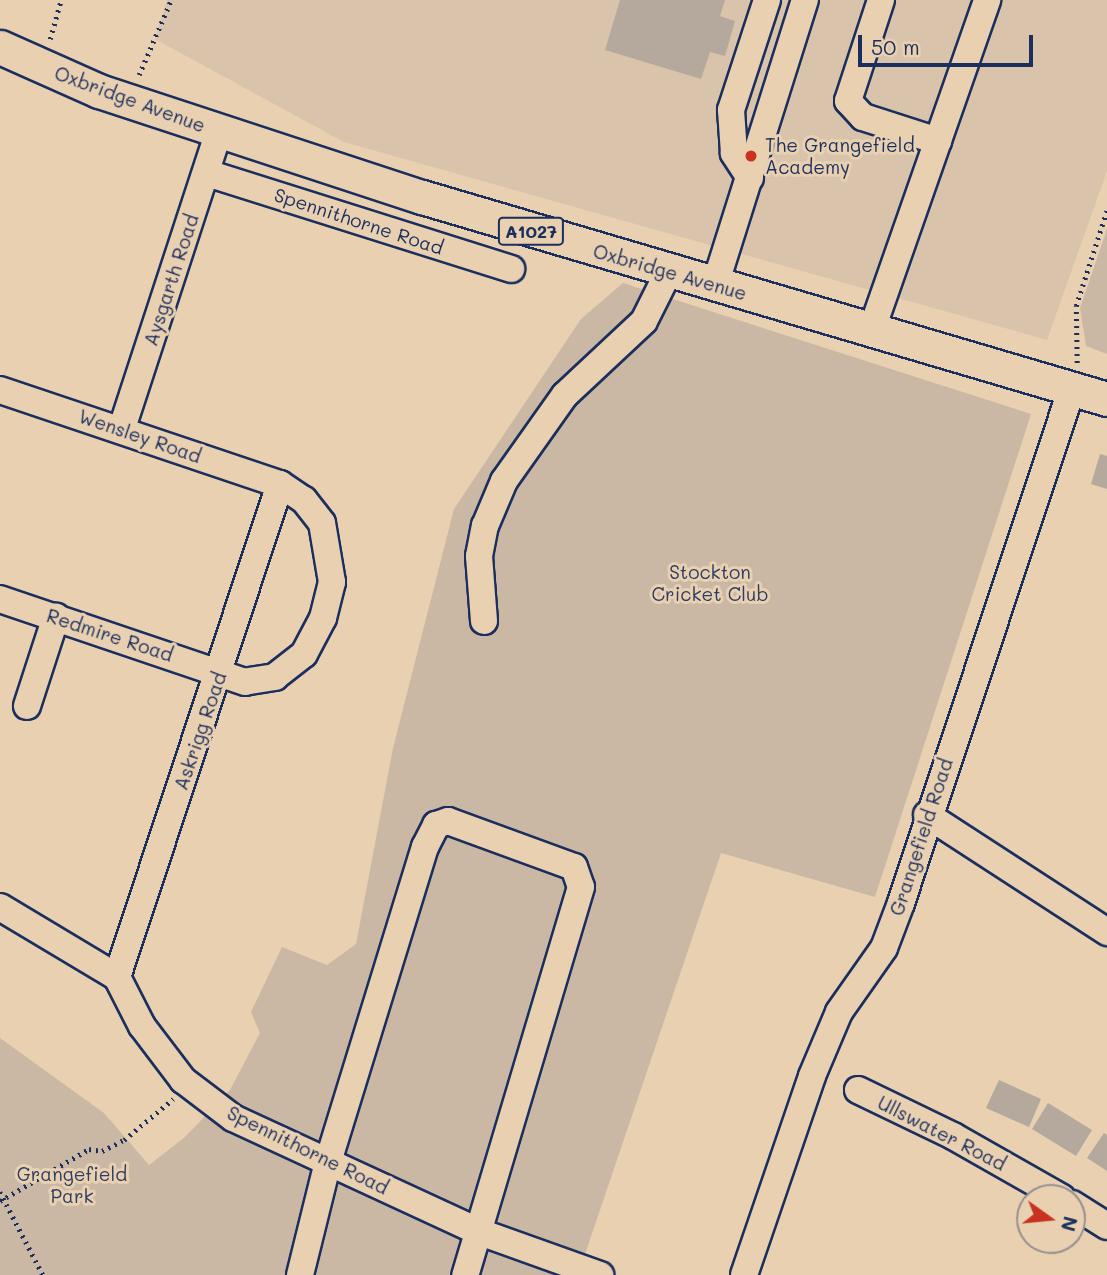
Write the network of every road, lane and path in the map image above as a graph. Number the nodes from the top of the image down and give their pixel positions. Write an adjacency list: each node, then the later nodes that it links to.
1 (61, 0): 7 (path)
2 (171, 0): 9 (path)
3 (767, 0): 13 (street)
4 (805, 0): 13 (street)
5 (881, 0): 11 (street)
6 (986, 0): 11 (street)
7 (51, 39)
8 (0, 47): 10 (main road, Oxbridge Avenue / A1027)
9 (139, 75)
10 (219, 131): 12 (street, Aysgarth Road); 16 (main road, Oxbridge Avenue / A1027)
11 (938, 141): 18 (street)
12 (207, 173): 15 (street, Spennithorne Road); 22 (street, Aysgarth Road)
13 (750, 178): 17 (street)
14 (1107, 210): 19 (path)
15 (510, 269)
16 (669, 271): 17 (main road, Oxbridge Avenue / A1027); 26 (street)
17 (715, 285): 18 (main road, Oxbridge Avenue / A1027)
18 (872, 329): 19 (main road, Oxbridge Avenue / A1027)
19 (1072, 388): 21 (main road, Oxbridge Avenue / A1027); 29 (street, Grangefield Road)
20 (0, 390): 22 (street, Wensley Road)
21 (1107, 399)
22 (122, 428): 23 (street, Wensley Road)
23 (280, 484): 27 (street, Askrigg Road); 27 (street)
24 (0, 599): 25 (street, Redmire Road)
25 (56, 617): 27 (street, Redmire Road); 28 (street)
26 (484, 621)
27 (220, 671): 32 (street, Askrigg Road)
28 (27, 706)
29 (927, 815): 31 (street); 46 (street, Grangefield Road)
30 (0, 907): 32 (street)
31 (1107, 932)
32 (117, 977): 33 (street, Spennithorne Road)
33 (189, 1085): 35 (street, Spennithorne Road); 38 (path)
34 (858, 1090): 36 (street, Ullswater Road)
35 (328, 1162): 41 (street, Spennithorne Road); 41 (street); 43 (street)
36 (1037, 1184)
37 (0, 1192): 38 (path)
38 (2, 1199): 42 (path)
39 (1086, 1213): 40 (street)
40 (1107, 1226)
41 (477, 1231): 44 (street); 45 (street, Spennithorne Road)
42 (43, 1275)
43 (300, 1275)
44 (466, 1275)
45 (600, 1275)
46 (744, 1275)

